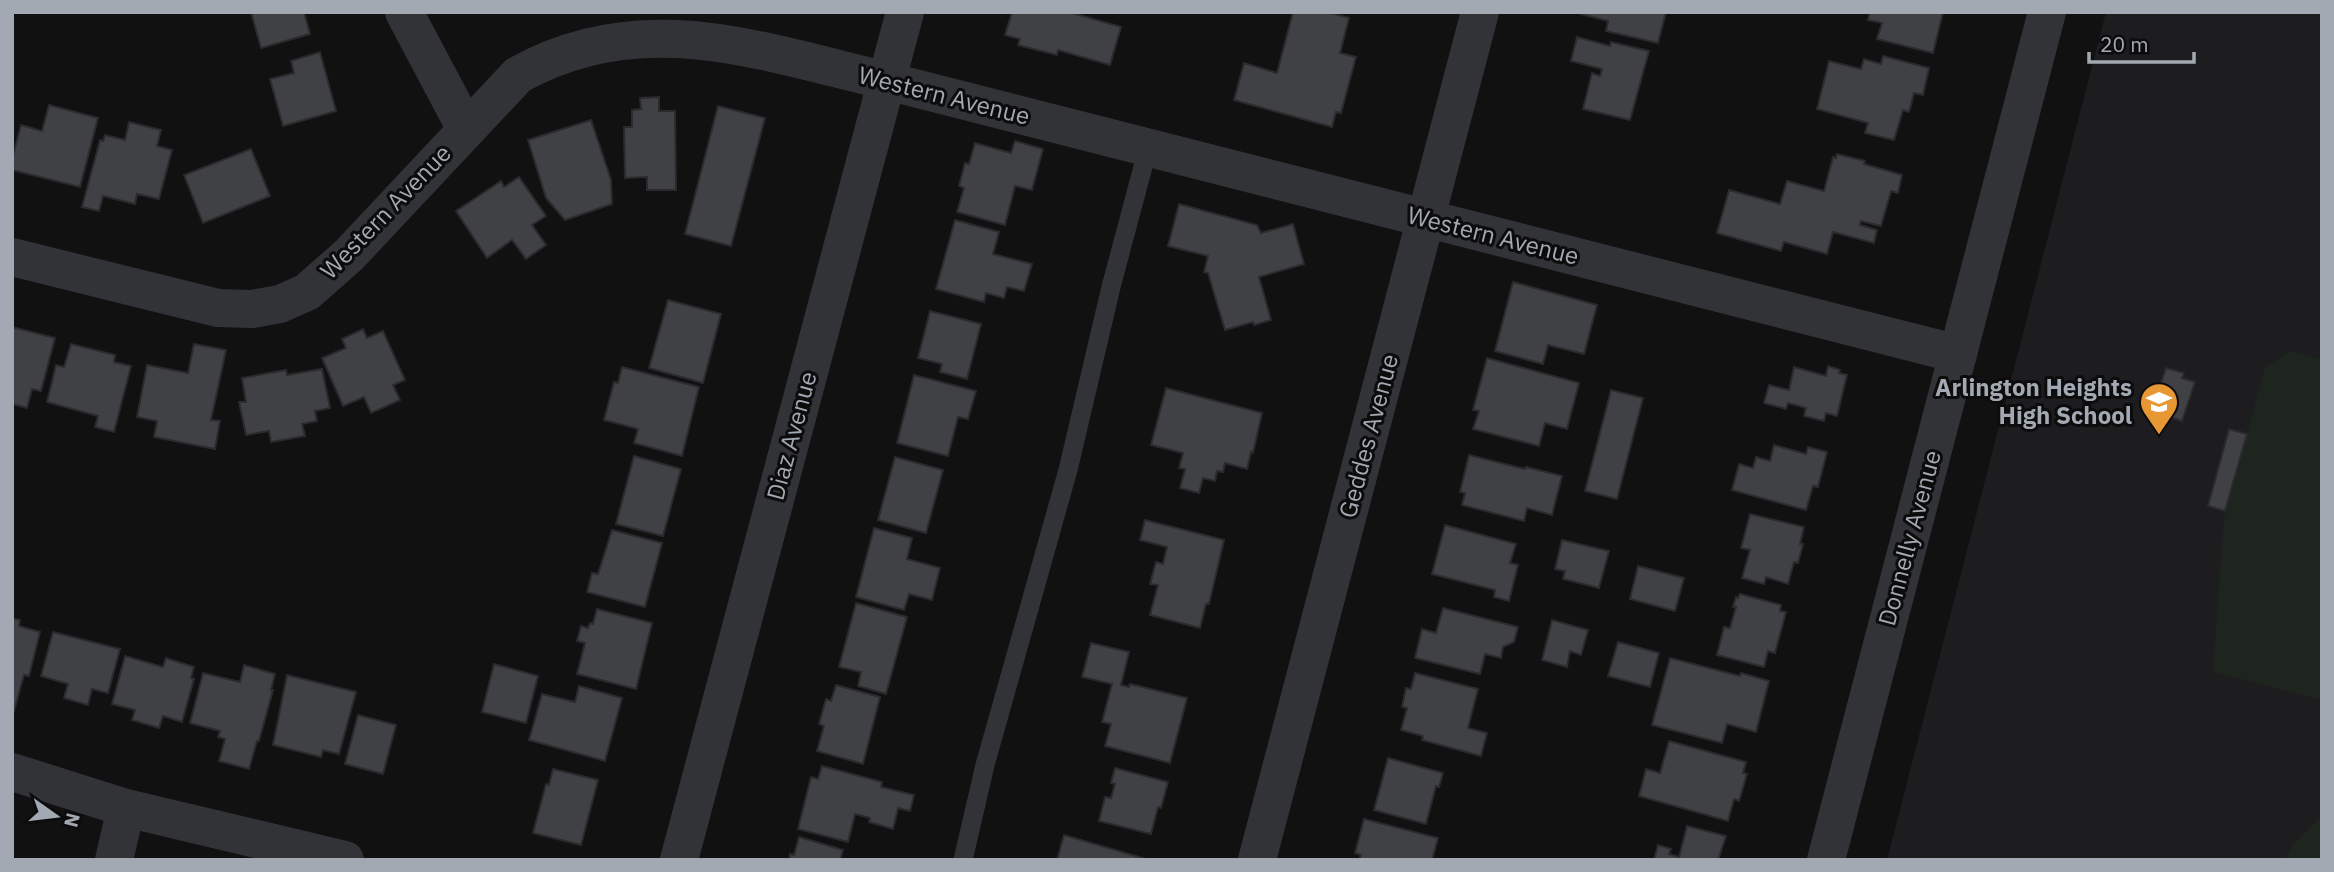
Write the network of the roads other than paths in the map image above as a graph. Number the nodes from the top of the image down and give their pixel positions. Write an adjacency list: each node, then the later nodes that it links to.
1 (404, 12): 6 (street)
2 (905, 12): 5 (street, Diaz Avenue)
3 (1480, 12): 8 (street, Geddes Avenue)
4 (2047, 12): 10 (street, Donnelly Avenue)
5 (887, 81): 6 (street, Western Avenue); 7 (street, Western Avenue); 15 (street, Diaz Avenue)
6 (467, 129): 9 (street, Western Avenue)
7 (1148, 148): 8 (street, Western Avenue); 16 (lane)
8 (1427, 219): 10 (street, Western Avenue); 17 (street, Geddes Avenue)
9 (12, 257)
10 (1958, 354): 18 (street, Donnelly Avenue)
11 (12, 772): 12 (street)
12 (126, 808): 13 (street); 14 (street)
13 (114, 860)
14 (345, 860)
15 (680, 860)
16 (963, 860)
17 (1257, 860)
18 (1826, 860)

